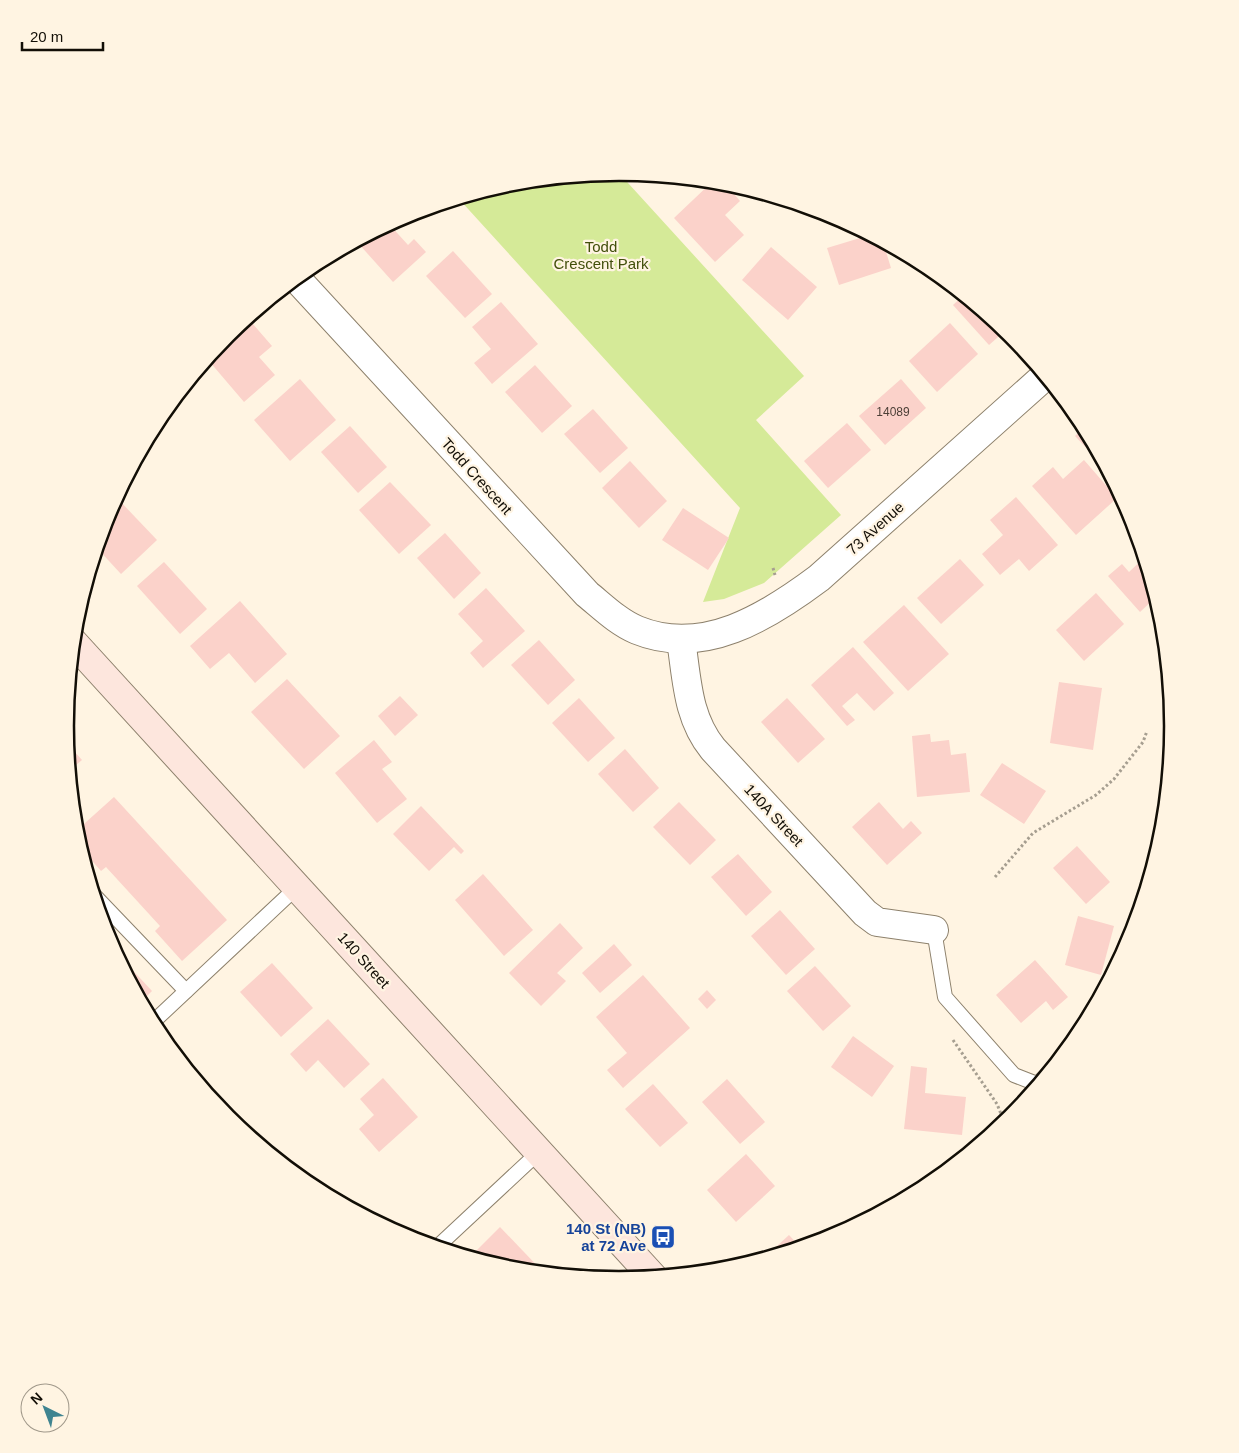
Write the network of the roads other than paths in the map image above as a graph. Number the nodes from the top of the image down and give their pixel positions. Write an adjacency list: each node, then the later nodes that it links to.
1 (301, 284): 3 (street, Todd Crescent)
2 (1041, 380): 3 (street, 73 Avenue)
3 (682, 640): 7 (street, 140A Street)
4 (79, 649): 5 (main road, 140 Street)
5 (297, 887): 8 (lane); 11 (main road, 140 Street)
6 (104, 906): 8 (lane)
7 (934, 930): 10 (lane)
8 (186, 991): 9 (lane)
9 (158, 1017)
10 (1033, 1082)
11 (539, 1152): 12 (lane); 13 (main road, 140 Street)
12 (442, 1242)
13 (648, 1271)

